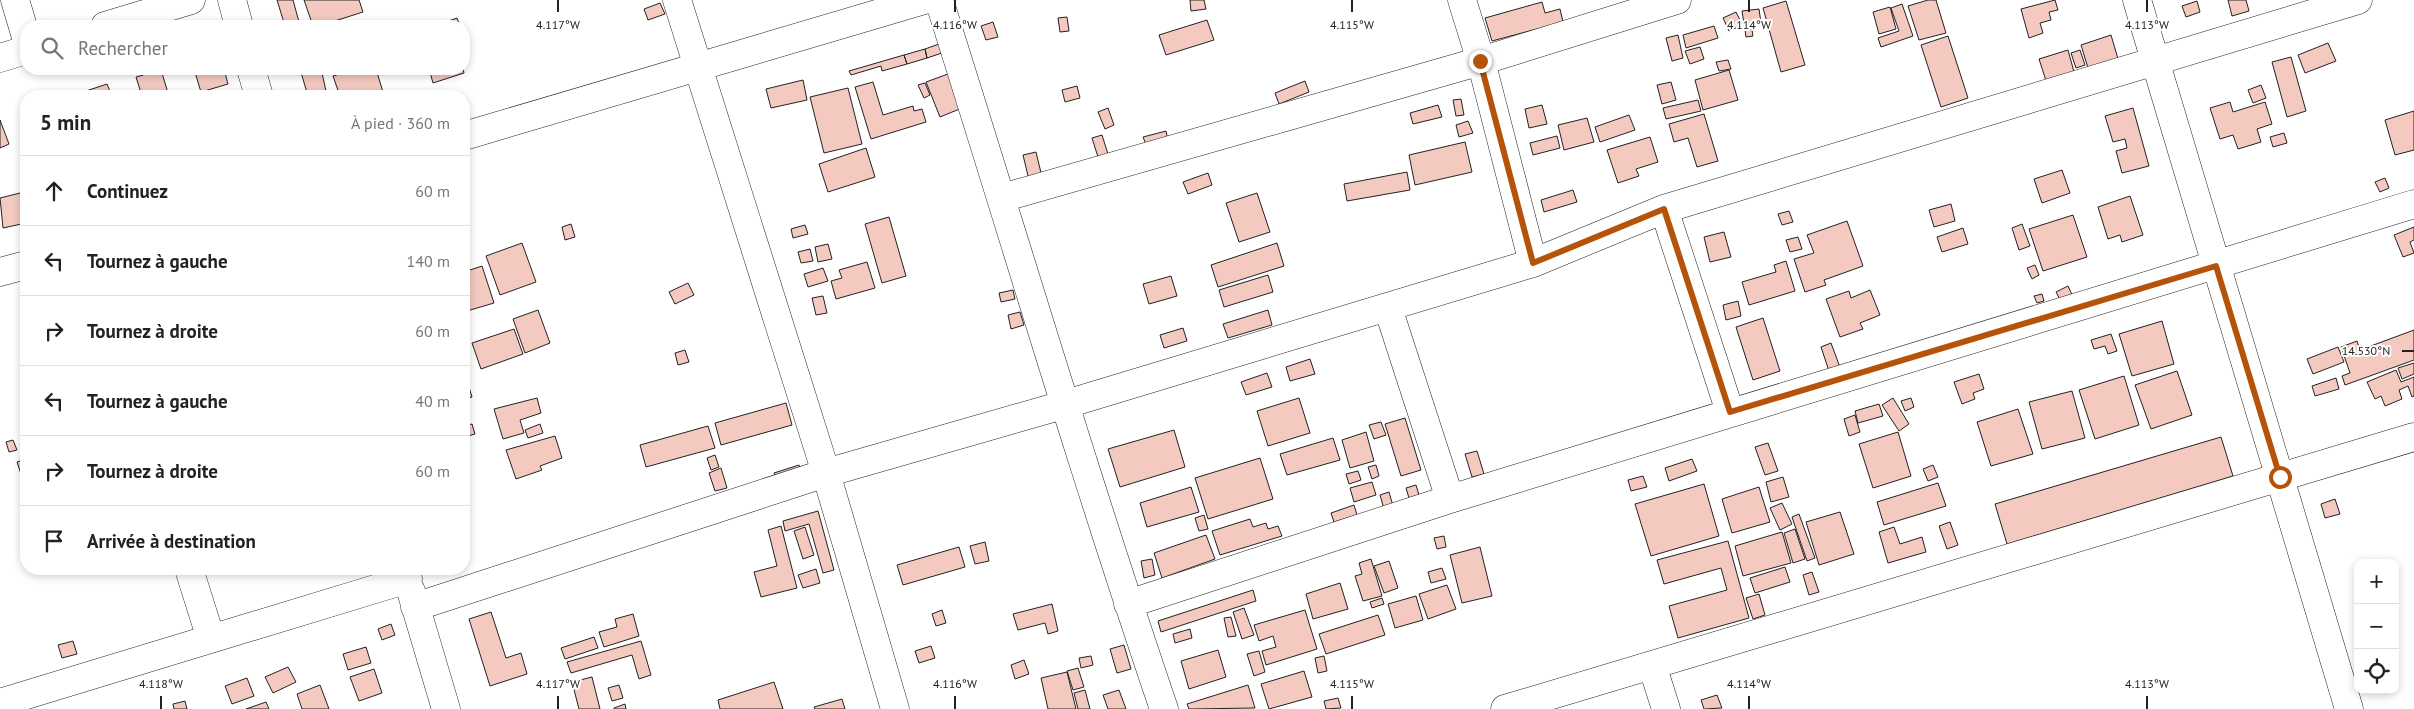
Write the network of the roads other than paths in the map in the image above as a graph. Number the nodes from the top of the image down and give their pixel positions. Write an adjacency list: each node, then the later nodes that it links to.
1 (15, 0): 12 (street)
2 (191, 0): 13 (street)
3 (232, 0): 14 (street)
4 (677, 0): 19 (street)
5 (924, 0): 11 (street)
6 (939, 0): 23 (street)
7 (1462, 0): 18 (street)
8 (1677, 0): 18 (street)
9 (2137, 0): 17 (street)
10 (2358, 0): 17 (street)
11 (876, 7): 19 (street)
12 (21, 20)
13 (125, 20)
14 (237, 20)
15 (20, 52): 16 (street)
16 (0, 58)
17 (2155, 60): 25 (street); 27 (street)
18 (1480, 61): 23 (street); 26 (street)
19 (698, 67): 22 (street); 34 (street)
20 (254, 75): 21 (street)
21 (257, 90)
22 (470, 134)
23 (1002, 198): 31 (street)
24 (2414, 204): 27 (street)
25 (1664, 209): 26 (street); 32 (street)
26 (1533, 263): 30 (street)
27 (2216, 266): 32 (street); 35 (street)
28 (20, 267): 29 (street)
29 (0, 272)
30 (1388, 308): 31 (street); 36 (street)
31 (1064, 405): 34 (street); 40 (street)
32 (1730, 412): 36 (street)
33 (2414, 437): 35 (street)
34 (826, 473): 41 (street); 46 (street)
35 (2280, 477): 43 (street); 50 (street)
36 (1450, 499): 40 (street)
37 (191, 575): 42 (street)
38 (403, 575): 42 (street)
39 (406, 575): 41 (street)
40 (1128, 604): 47 (street)
41 (415, 607): 45 (street)
42 (211, 639): 44 (street)
43 (1652, 665): 48 (street); 49 (street)
44 (0, 703)
45 (446, 709)
46 (895, 709)
47 (1164, 709)
48 (1505, 709)
49 (1666, 709)
50 (2349, 709)

